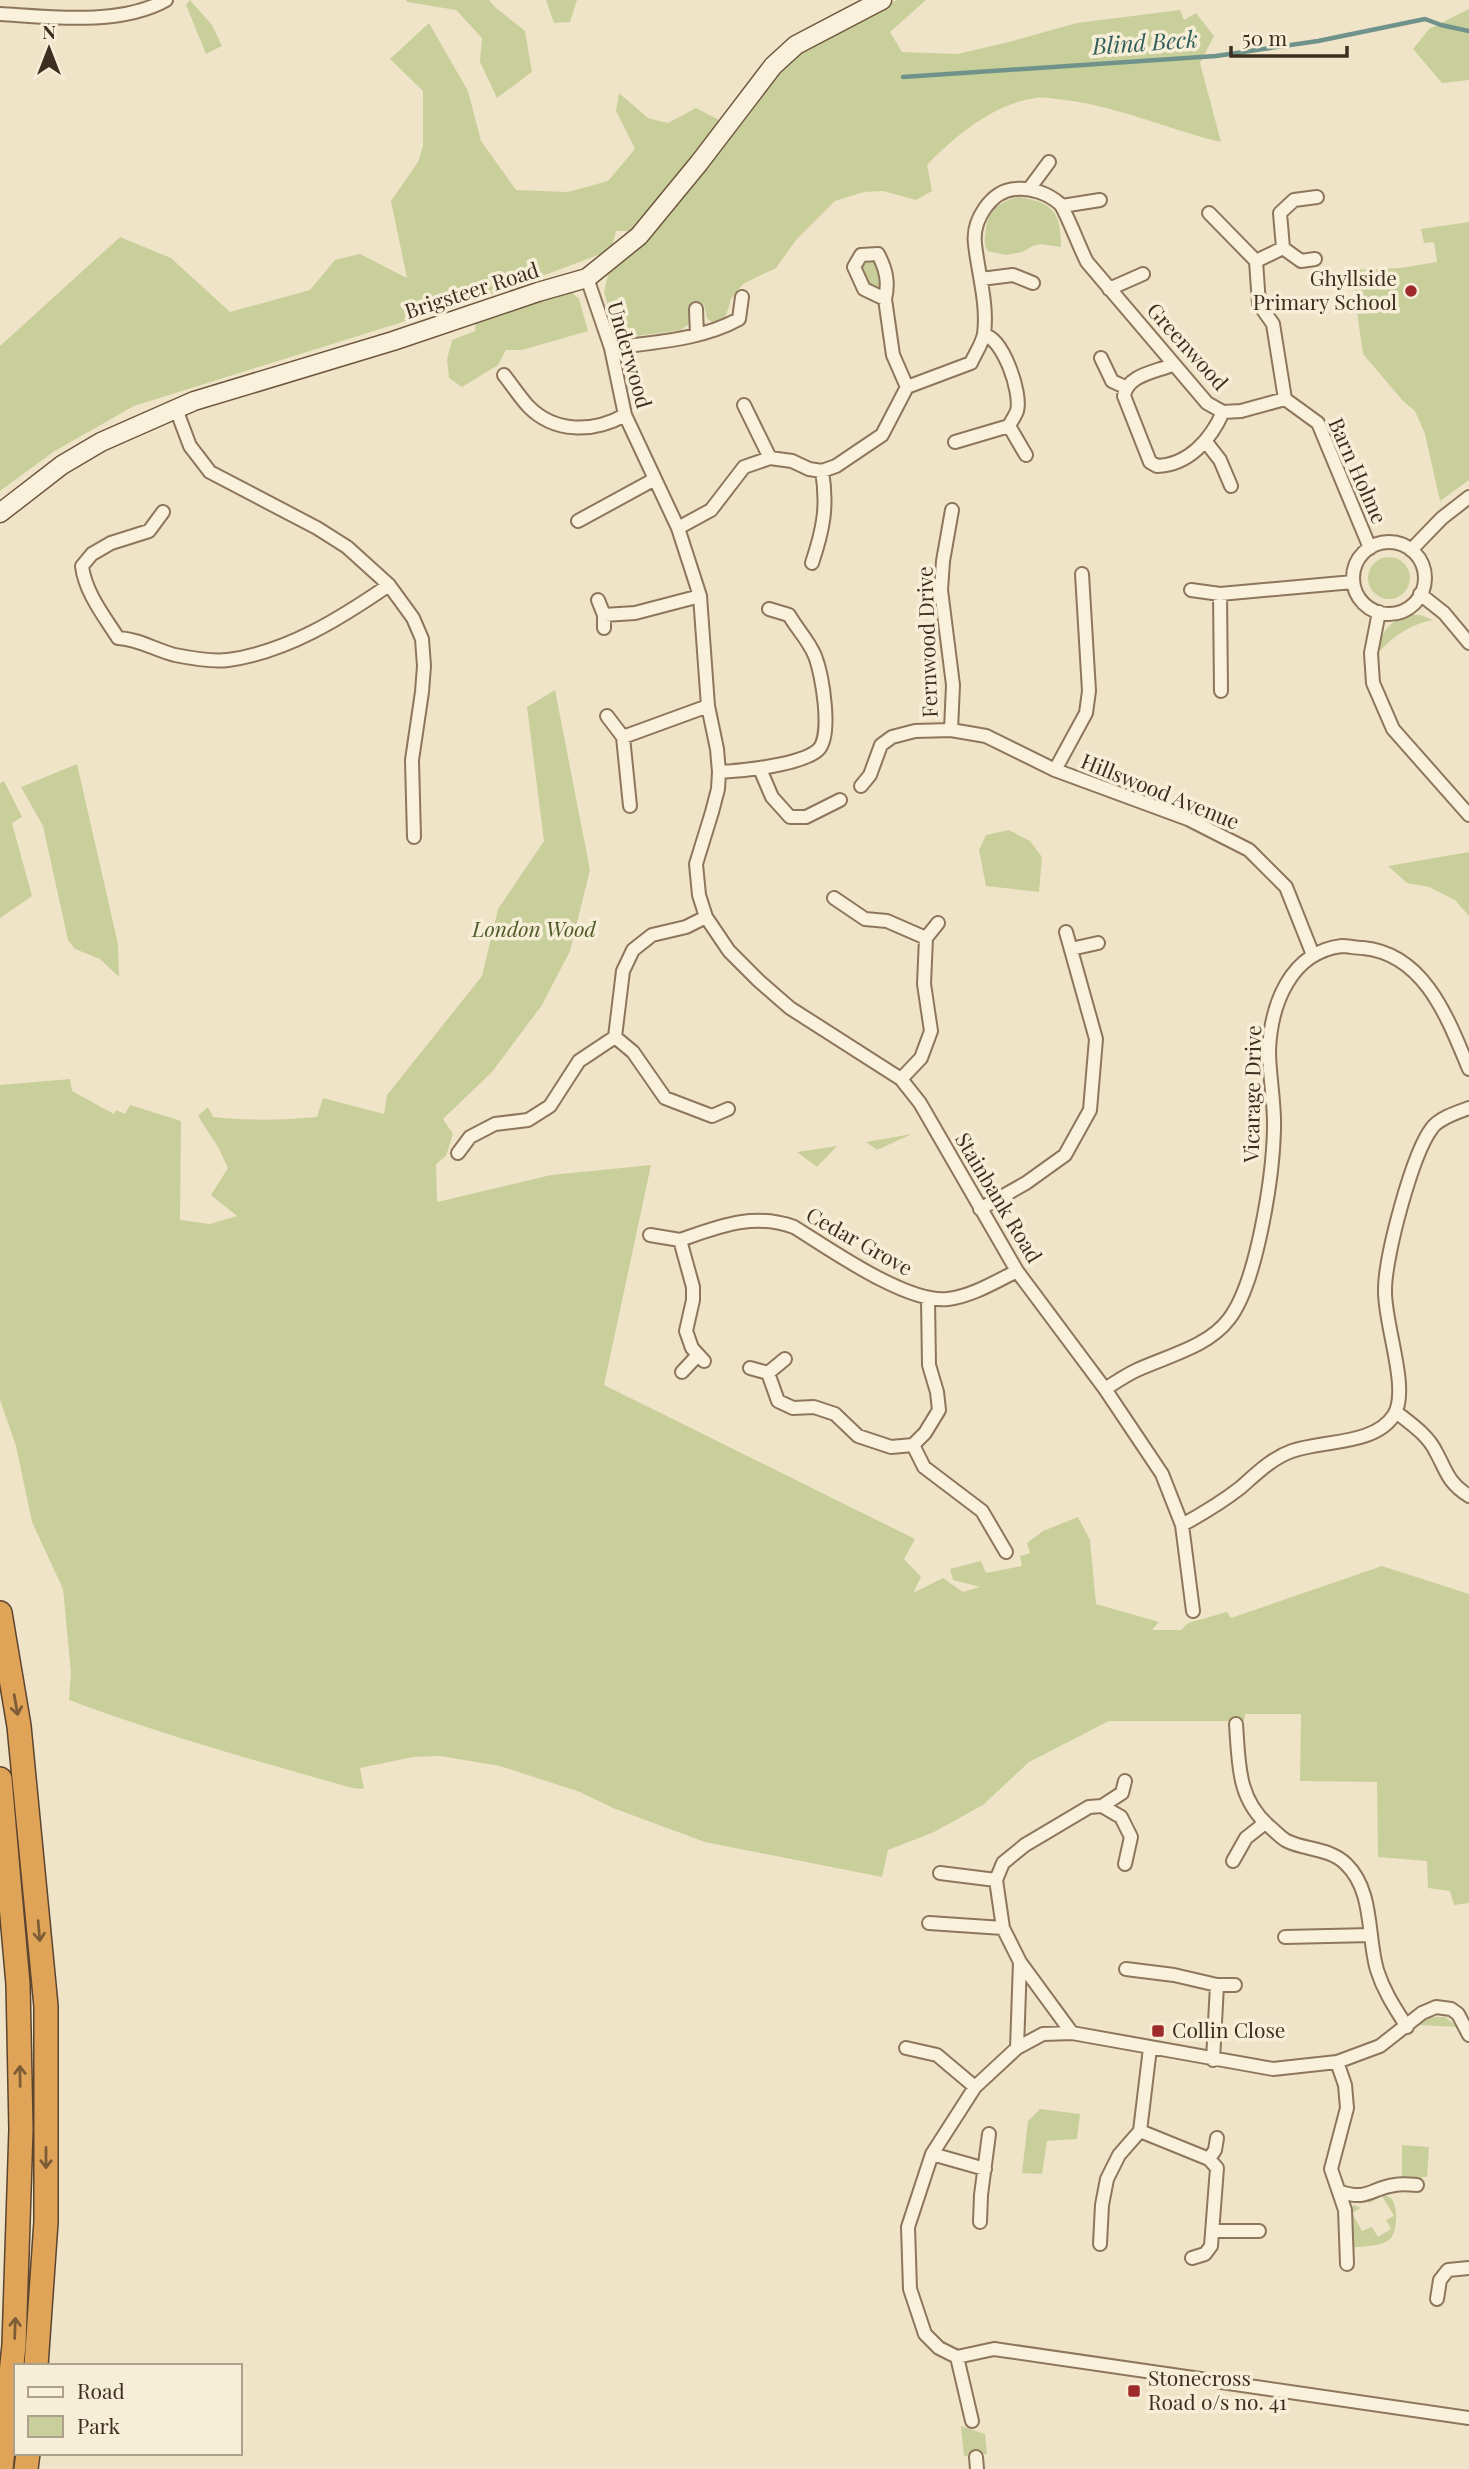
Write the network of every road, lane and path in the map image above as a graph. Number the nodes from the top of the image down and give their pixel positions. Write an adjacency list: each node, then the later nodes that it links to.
1 (166, 0): 3 (street)
2 (882, 0): 14 (street, Brigsteer Road)
3 (0, 13)
4 (1049, 162): 5 (street)
5 (1029, 189): 8 (street); 15 (street)
6 (1317, 197): 10 (street)
7 (1100, 200): 8 (street)
8 (1062, 205): 17 (street, Greenwood)
9 (1209, 213): 12 (street)
10 (1283, 248): 11 (street); 12 (street)
11 (1315, 259)
12 (1256, 261): 29 (street)
13 (1143, 274): 17 (street, Greenwood)
14 (587, 278): 23 (street, Underwood); 31 (street, Brigsteer Road)
15 (981, 279): 16 (street); 22 (street)
16 (1033, 283)
17 (1109, 289): 25 (street, Greenwood)
18 (743, 297): 21 (street)
19 (885, 299): 27 (street)
20 (696, 309): 21 (street)
21 (697, 335): 23 (street)
22 (984, 335): 27 (street); 34 (street)
23 (611, 348): 33 (street, Underwood)
24 (1101, 358): 28 (street)
25 (1172, 365): 28 (street); 32 (street, Greenwood)
26 (504, 375): 33 (street)
27 (906, 387): 39 (street)
28 (1125, 387): 36 (street)
29 (1285, 399): 32 (street, Greenwood); 48 (street, Barn Holme)
30 (744, 405): 38 (street)
31 (176, 409): 45 (street, Brigsteer Road); 53 (street)
32 (1223, 412): 36 (street)
33 (625, 415): 40 (street, Underwood)
34 (1009, 426): 35 (street); 37 (street)
35 (956, 442)
36 (1206, 442): 41 (street)
37 (1026, 456)
38 (770, 458): 39 (street); 47 (street)
39 (822, 471): 50 (street)
40 (655, 479): 46 (street); 47 (street, Underwood)
41 (1231, 486)
42 (1469, 497): 49 (street)
43 (952, 510): 65 (street, Fernwood Drive)
44 (163, 512): 53 (street)
45 (0, 513)
46 (578, 521)
47 (678, 528): 57 (street, Underwood)
48 (1370, 548): 49 (street); 52 (street)
49 (1411, 550): 56 (street)
50 (812, 563)
51 (1082, 574): 68 (street, Hillswood Avenue)
52 (1353, 582): 55 (street); 60 (street)
53 (389, 585): 74 (street)
54 (1191, 590): 55 (street)
55 (1220, 594): 62 (street)
56 (1420, 594): 60 (street); 61 (street)
57 (700, 596): 58 (street); 63 (street, Underwood)
58 (597, 600)
59 (769, 609): 67 (street)
60 (1379, 612): 73 (street)
61 (1469, 643)
62 (1221, 691)
63 (708, 706): 66 (street); 69 (street, Underwood)
64 (607, 716): 66 (street)
65 (951, 730): 68 (street, Hillswood Avenue); 70 (street, Hillswood Avenue)
66 (623, 737): 72 (street)
67 (760, 768): 69 (street); 71 (street)
68 (1055, 770): 83 (street, Hillswood Avenue)
69 (719, 772): 75 (street, Underwood)
70 (861, 786)
71 (840, 800)
72 (630, 806)
73 (1469, 815)
74 (414, 837)
75 (696, 864): 77 (street, Stainbank Road)
76 (834, 898): 80 (street)
77 (706, 918): 84 (street); 86 (street, Stainbank Road)
78 (938, 923): 80 (street)
79 (1066, 932): 82 (street)
80 (926, 938): 86 (street)
81 (1098, 943): 82 (street)
82 (1071, 949): 90 (street)
83 (1314, 955): 85 (street); 99 (street, Vicarage Drive)
84 (615, 1037): 88 (street); 89 (street)
85 (1469, 1069)
86 (901, 1079): 90 (street, Stainbank Road)
87 (1469, 1108): 100 (street)
88 (728, 1109)
89 (458, 1153)
90 (980, 1209): 93 (street, Stainbank Road)
91 (650, 1235): 92 (street, Cedar Grove)
92 (680, 1240): 94 (street, Cedar Grove); 97 (street)
93 (1017, 1271): 94 (street, Cedar Grove); 99 (street, Stainbank Road)
94 (928, 1299): 101 (street)
95 (785, 1359): 98 (street)
96 (750, 1368): 98 (street)
97 (682, 1372)
98 (768, 1373): 101 (street)
99 (1105, 1389): 103 (street, Stainbank Road)
100 (1396, 1412): 102 (street); 103 (street)
101 (913, 1445): 104 (street)
102 (1469, 1496)
103 (1182, 1525): 105 (street, Stainbank Road)
104 (1006, 1552)
105 (1193, 1611)
106 (0, 1613): 150 (highway, one-way to 150)
107 (1236, 1724): 111 (street)
108 (0, 1779): 153 (highway, one-way to 108)
109 (1125, 1781): 110 (street)
110 (1102, 1806): 113 (street); 115 (street)
111 (1265, 1823): 112 (street); 118 (street)
112 (1233, 1861)
113 (1125, 1864)
114 (940, 1873): 115 (street)
115 (996, 1880): 117 (street)
116 (929, 1923): 117 (street)
117 (1003, 1928): 120 (street)
118 (1371, 1935): 119 (street); 124 (street)
119 (1285, 1937)
120 (1020, 1962): 125 (street); 128 (street)
121 (1126, 1969): 122 (street)
122 (1217, 1985): 123 (street); 130 (street)
123 (1235, 1986)
124 (1407, 2027): 126 (street); 131 (street)
125 (1072, 2034): 128 (street); 129 (street)
126 (1469, 2035)
127 (905, 2048): 132 (street)
128 (1017, 2048): 132 (street)
129 (1150, 2048): 130 (street); 133 (street)
130 (1213, 2060): 131 (street)
131 (1337, 2062): 140 (street)
132 (975, 2087): 136 (street)
133 (1140, 2131): 137 (street); 144 (street)
134 (989, 2134): 138 (street)
135 (1217, 2138): 137 (street)
136 (932, 2154): 138 (street); 149 (street)
137 (1209, 2159): 142 (street)
138 (985, 2169): 141 (street)
139 (1417, 2185): 140 (street)
140 (1341, 2192): 146 (street)
141 (980, 2222)
142 (1213, 2231): 143 (street); 145 (street)
143 (1259, 2231)
144 (1100, 2244)
145 (1192, 2258)
146 (1347, 2264)
147 (1469, 2268): 148 (street)
148 (1437, 2299)
149 (957, 2357): 151 (street); 152 (street)
150 (36, 2364)
151 (1469, 2418)
152 (972, 2421)
153 (1, 2469)

